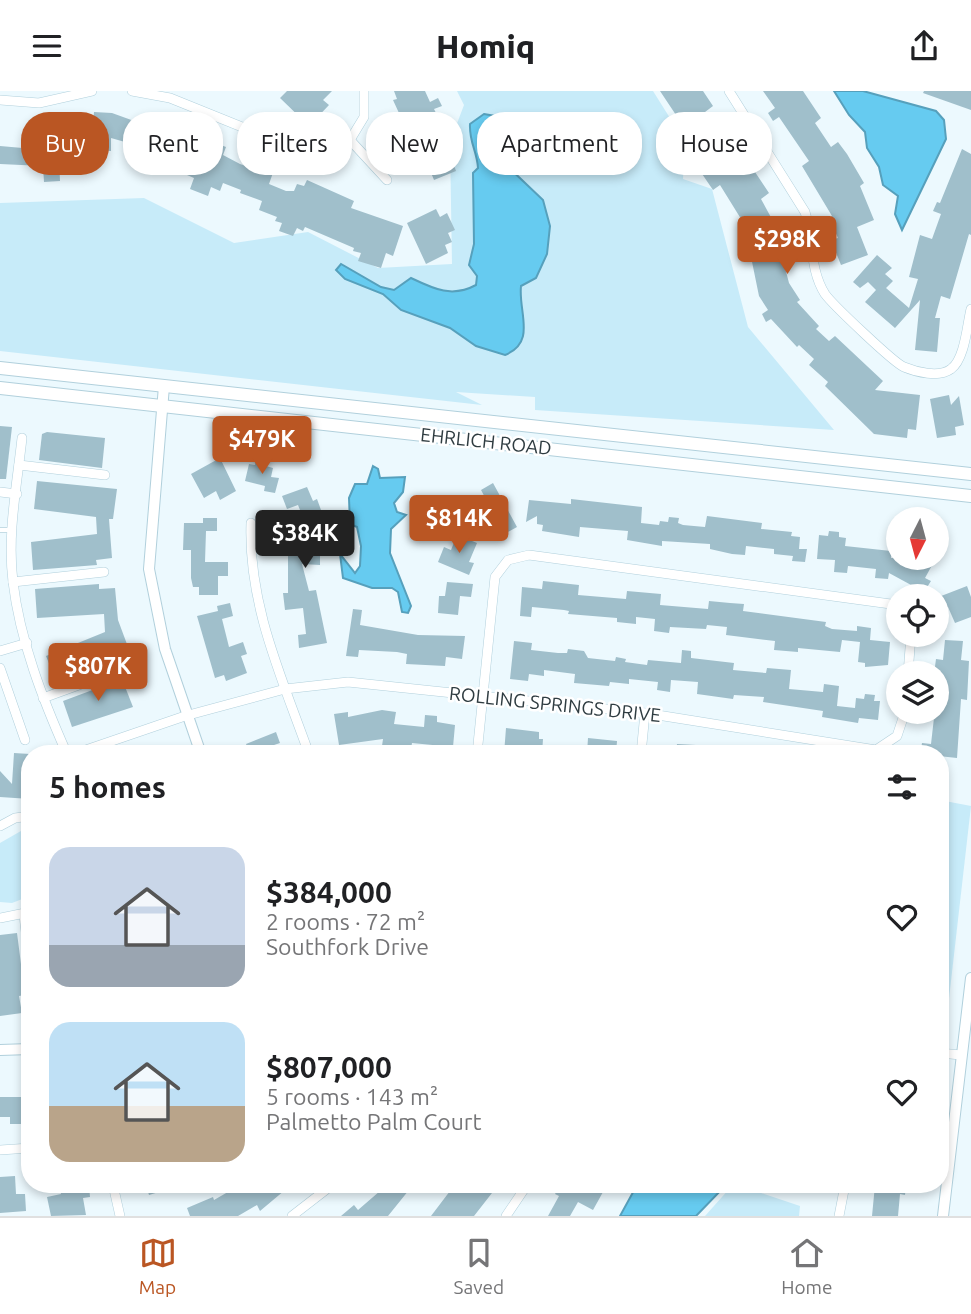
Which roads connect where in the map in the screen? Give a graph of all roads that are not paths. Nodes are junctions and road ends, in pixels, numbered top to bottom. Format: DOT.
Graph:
graph roads {
  1 [pos="92,91"];
  2 [pos="131,91"];
  3 [pos="365,91"];
  4 [pos="729,91"];
  5 [pos="0,100"];
  6 [pos="237,125"];
  7 [pos="352,137"];
  8 [pos="352,142"];
  9 [pos="387,180"];
  10 [pos="971,309"];
  11 [pos="0,368"];
  12 [pos="164,386"];
  13 [pos="0,388"];
  14 [pos="162,405"];
  15 [pos="22,438"];
  16 [pos="19,465"];
  17 [pos="971,474"];
  18 [pos="106,475"];
  19 [pos="0,492"];
  20 [pos="17,494"];
  21 [pos="971,496"];
  22 [pos="251,523"];
  23 [pos="0,530"];
  24 [pos="12,530"];
  25 [pos="104,572"];
  26 [pos="13,582"];
  27 [pos="886,603"];
  28 [pos="27,643"];
  29 [pos="0,651"];
  30 [pos="131,666"];
  31 [pos="0,668"];
  32 [pos="285,688"];
  33 [pos="4,695"];
  34 [pos="483,696"];
  35 [pos="43,698"];
  36 [pos="645,713"];
  37 [pos="185,716"];
  38 [pos="901,724"];
  39 [pos="25,740"];
  40 [pos="63,745"];
  41 [pos="100,745"];
  42 [pos="197,745"];
  43 [pos="306,745"];
  44 [pos="478,745"];
  45 [pos="642,745"];
  46 [pos="846,745"];
  47 [pos="884,745"];
  48 [pos="21,817"];
  49 [pos="0,826"];
  50 [pos="21,915"];
  51 [pos="0,918"];
  52 [pos="971,978"];
  53 [pos="21,1049"];
  54 [pos="0,1050"];
  55 [pos="966,1056"];
  56 [pos="21,1149"];
  57 [pos="0,1150"];
  58 [pos="949,1174"];
  59 [pos="115,1193"];
  60 [pos="321,1193"];
  61 [pos="522,1193"];
  62 [pos="843,1193"];
  63 [pos="946,1193"];
  64 [pos="120,1216"];
  65 [pos="292,1216"];
  66 [pos="506,1216"];
  67 [pos="839,1216"];
  68 [pos="943,1216"];
  1 -- 5 [label="street"];
  2 -- 6 [label="street"];
  3 -- 7 [label="street"];
  4 -- 10 [label="street"];
  8 -- 9 [label="street"];
  11 -- 12 [label="main road, EHRLICH ROAD"];
  12 -- 14 [label="street"];
  12 -- 17 [label="main road, EHRLICH ROAD"];
  13 -- 14 [label="main road, EHRLICH ROAD"];
  14 -- 21 [label="main road, EHRLICH ROAD"];
  14 -- 37 [label="street"];
  15 -- 16 [label="street"];
  16 -- 18 [label="street"];
  16 -- 20 [label="street"];
  19 -- 20 [label="street"];
  20 -- 24 [label="street"];
  22 -- 32 [label="street"];
  23 -- 24 [label="lane"];
  24 -- 26 [label="street"];
  25 -- 26 [label="street"];
  26 -- 28 [label="street"];
  27 -- 34 [label="street"];
  28 -- 29 [label="street"];
  28 -- 35 [label="street"];
  30 -- 35 [label="street"];
  31 -- 33 [label="street"];
  32 -- 34 [label="street, ROLLING SPRINGS DRIVE"];
  32 -- 37 [label="street, ROLLING SPRINGS DRIVE"];
  32 -- 43 [label="street"];
  33 -- 39 [label="street"];
  34 -- 36 [label="street, ROLLING SPRINGS DRIVE"];
  34 -- 44 [label="street"];
  35 -- 40 [label="street"];
  36 -- 45 [label="street"];
  36 -- 46 [label="street, ROLLING SPRINGS DRIVE"];
  37 -- 41 [label="street, ROLLING SPRINGS DRIVE"];
  37 -- 42 [label="street"];
  38 -- 47 [label="street, ROLLING SPRINGS DRIVE"];
  48 -- 49 [label="street"];
  50 -- 51 [label="street"];
  52 -- 55 [label="street"];
  53 -- 54 [label="street"];
  55 -- 58 [label="street"];
  56 -- 57 [label="street"];
  59 -- 64 [label="street"];
  60 -- 65 [label="street"];
  61 -- 66 [label="street"];
  62 -- 67 [label="street"];
  63 -- 68 [label="street"];
}
